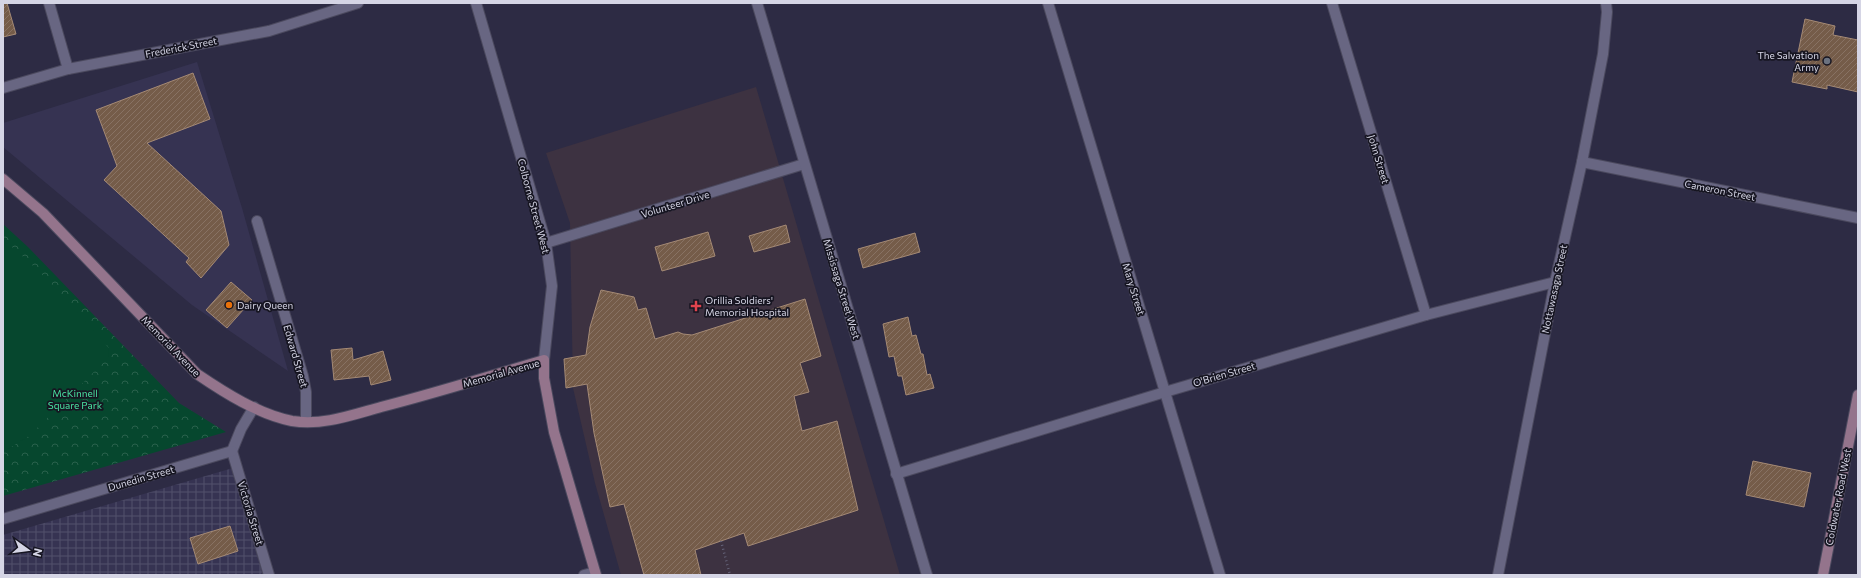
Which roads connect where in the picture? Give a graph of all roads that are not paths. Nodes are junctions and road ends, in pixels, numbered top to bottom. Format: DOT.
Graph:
graph roads {
  1 [pos="49,3"];
  2 [pos="358,3"];
  3 [pos="476,3"];
  4 [pos="757,3"];
  5 [pos="1048,3"];
  6 [pos="1332,3"];
  7 [pos="1606,3"];
  8 [pos="68,68"];
  9 [pos="3,88"];
  10 [pos="1582,162"];
  11 [pos="804,164"];
  12 [pos="3,179"];
  13 [pos="1858,218"];
  14 [pos="257,221"];
  15 [pos="546,243"];
  16 [pos="1555,282"];
  17 [pos="1426,315"];
  18 [pos="544,360"];
  19 [pos="1165,392"];
  20 [pos="1858,395"];
  21 [pos="254,407"];
  22 [pos="306,422"];
  23 [pos="232,451"];
  24 [pos="896,474"];
  25 [pos="3,519"];
  26 [pos="595,573"];
  27 [pos="269,575"];
  28 [pos="584,575"];
  29 [pos="927,575"];
  30 [pos="1220,575"];
  31 [pos="1498,575"];
  32 [pos="1823,575"];
  1 -- 8 [label="street"];
  2 -- 8 [label="street, Frederick Street"];
  3 -- 15 [label="street, Colborne Street West"];
  4 -- 11 [label="street, Mississaga Street West"];
  5 -- 19 [label="street, Mary Street"];
  6 -- 17 [label="street, John Street"];
  7 -- 10 [label="street, Nottawasaga Street"];
  8 -- 9 [label="street, Frederick Street"];
  10 -- 13 [label="street, Cameron Street"];
  10 -- 16 [label="street, Nottawasaga Street"];
  11 -- 15 [label="street, Volunteer Drive"];
  11 -- 24 [label="street, Mississaga Street West"];
  12 -- 21 [label="main road, Memorial Avenue"];
  14 -- 22 [label="street, Edward Street"];
  15 -- 18 [label="street, Colborne Street West"];
  16 -- 17 [label="street, O'Brien Street"];
  16 -- 31 [label="street, Nottawasaga Street"];
  17 -- 19 [label="street, O'Brien Street"];
  18 -- 22 [label="main road, Memorial Avenue"];
  18 -- 26 [label="main road, Colborne Street West"];
  19 -- 24 [label="street, O'Brien Street"];
  19 -- 30 [label="street, Mary Street"];
  20 -- 32 [label="main road, Coldwater Road West"];
  21 -- 22 [label="main road, Memorial Avenue"];
  21 -- 23 [label="street"];
  23 -- 25 [label="street, Dunedin Street"];
  23 -- 27 [label="street, Victoria Street"];
  24 -- 29 [label="street, Mississaga Street West"];
  26 -- 28 [label="street"];
}
